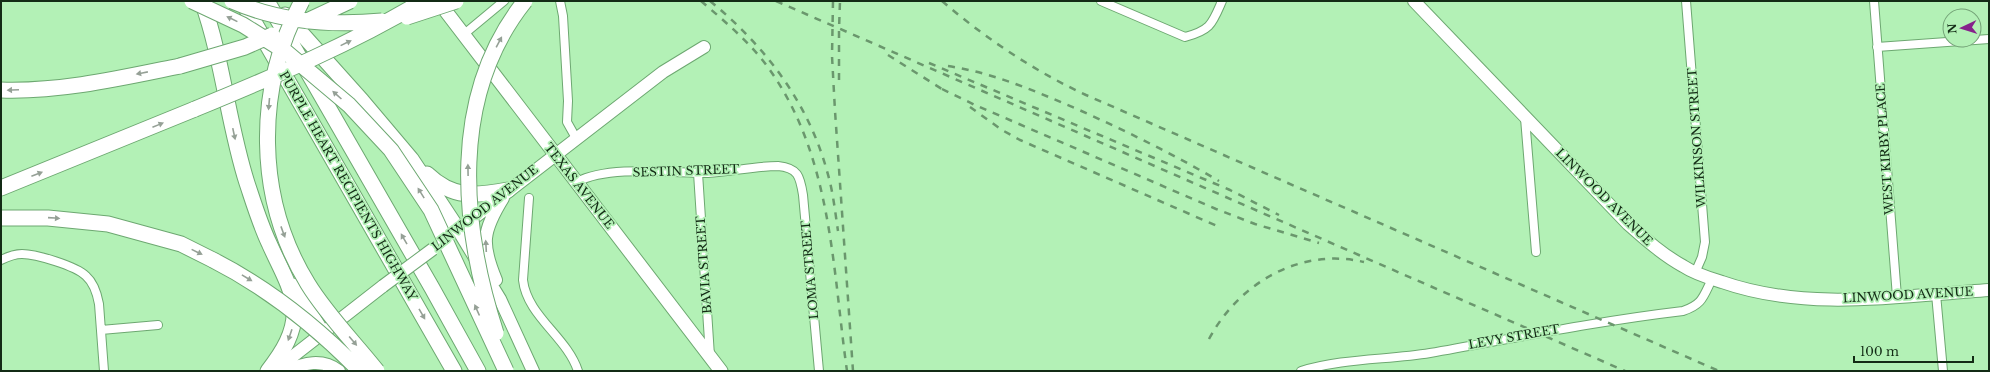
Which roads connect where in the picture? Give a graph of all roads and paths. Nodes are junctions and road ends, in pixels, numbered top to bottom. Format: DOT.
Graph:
graph roads {
  1 [pos="192,1"];
  2 [pos="202,1"];
  3 [pos="232,1"];
  4 [pos="242,1"];
  5 [pos="267,1"];
  6 [pos="272,1"];
  7 [pos="302,1"];
  8 [pos="350,1"];
  9 [pos="423,1"];
  10 [pos="438,1"];
  11 [pos="456,1"];
  12 [pos="504,1"];
  13 [pos="525,1"];
  14 [pos="560,1"];
  15 [pos="1102,1"];
  16 [pos="1222,1"];
  17 [pos="1414,1"];
  18 [pos="1686,1"];
  19 [pos="1874,1"];
  20 [pos="463,35"];
  21 [pos="1989,39"];
  22 [pos="704,47"];
  23 [pos="1877,47"];
  24 [pos="1,90"];
  25 [pos="1526,118"];
  26 [pos="576,138"];
  27 [pos="555,154"];
  28 [pos="411,159"];
  29 [pos="795,171"];
  30 [pos="698,173"];
  31 [pos="577,182"];
  32 [pos="1,188"];
  33 [pos="508,190"];
  34 [pos="529,198"];
  35 [pos="1,218"];
  36 [pos="458,230"];
  37 [pos="1536,252"];
  38 [pos="276,258"];
  39 [pos="1,260"];
  40 [pos="1695,273"];
  41 [pos="1712,279"];
  42 [pos="1989,290"];
  43 [pos="1936,294"];
  44 [pos="1897,297"];
  45 [pos="158,325"];
  46 [pos="101,330"];
  47 [pos="322,332"];
  48 [pos="518,335"];
  49 [pos="710,356"];
  50 [pos="104,371"];
  51 [pos="268,371"];
  52 [pos="274,371"];
  53 [pos="286,371"];
  54 [pos="339,371"];
  55 [pos="346,371"];
  56 [pos="360,371"];
  57 [pos="377,371"];
  58 [pos="454,371"];
  59 [pos="478,371"];
  60 [pos="506,371"];
  61 [pos="511,371"];
  62 [pos="533,371"];
  63 [pos="578,371"];
  64 [pos="721,371"];
  65 [pos="819,371"];
  66 [pos="1301,371"];
  67 [pos="1943,371"];
  60 -- 1 [label="highway, one-way, bridge"];
  2 -- 38 [label="highway, one-way"];
  3 -- 11 [label="highway, bridge"];
  4 -- 58 [label="highway, PURPLE HEART RECIPIENTS HIGHWAY, one-way"];
  59 -- 5 [label="highway, PURPLE HEART RECIPIENTS HIGHWAY, one-way"];
  6 -- 28 [label="highway"];
  7 -- 57 [label="highway, one-way, bridge"];
  8 -- 24 [label="highway, one-way, bridge"];
  32 -- 9 [label="highway, one-way, bridge"];
  10 -- 20 [label="main road, TEXAS AVENUE"];
  12 -- 20 [label="street"];
  61 -- 13 [label="highway, one-way, bridge"];
  14 -- 26 [label="street"];
  15 -- 16 [label="street"];
  17 -- 25 [label="main road, LINWOOD AVENUE"];
  18 -- 40 [label="street, WILKINSON STREET"];
  19 -- 23 [label="street, WEST KIRBY PLACE"];
  20 -- 27 [label="main road, TEXAS AVENUE"];
  21 -- 23 [label="street"];
  22 -- 26 [label="main road, LINWOOD AVENUE"];
  23 -- 44 [label="street, WEST KIRBY PLACE"];
  25 -- 37 [label="street"];
  25 -- 40 [label="main road, LINWOOD AVENUE"];
  26 -- 27 [label="main road, LINWOOD AVENUE"];
  27 -- 31 [label="main road, TEXAS AVENUE"];
  27 -- 33 [label="main road, LINWOOD AVENUE"];
  28 -- 33 [label="highway"];
  28 -- 36 [label="highway"];
  29 -- 30 [label="street, SESTIN STREET"];
  29 -- 65 [label="street, LOMA STREET"];
  30 -- 31 [label="street, SESTIN STREET"];
  30 -- 49 [label="street, BAVIA STREET"];
  31 -- 49 [label="main road, TEXAS AVENUE"];
  33 -- 36 [label="main road, LINWOOD AVENUE"];
  48 -- 33 [label="main road, one-way"];
  34 -- 63 [label="street"];
  35 -- 56 [label="highway, one-way, bridge"];
  36 -- 47 [label="main road, LINWOOD AVENUE, bridge"];
  36 -- 48 [label="main road"];
  38 -- 47 [label="highway"];
  38 -- 51 [label="highway, one-way"];
  39 -- 46 [label="street"];
  40 -- 41 [label="main road, LINWOOD AVENUE"];
  41 -- 44 [label="main road, LINWOOD AVENUE"];
  41 -- 66 [label="street, LEVY STREET"];
  42 -- 43 [label="main road, LINWOOD AVENUE"];
  43 -- 44 [label="main road, LINWOOD AVENUE"];
  43 -- 67 [label="street"];
  45 -- 46 [label="street"];
  46 -- 50 [label="street"];
  47 -- 52 [label="main road, LINWOOD AVENUE"];
  47 -- 55 [label="main road"];
  48 -- 62 [label="main road"];
  49 -- 64 [label="main road, TEXAS AVENUE"];
  53 -- 54 [label="main road"];
}
